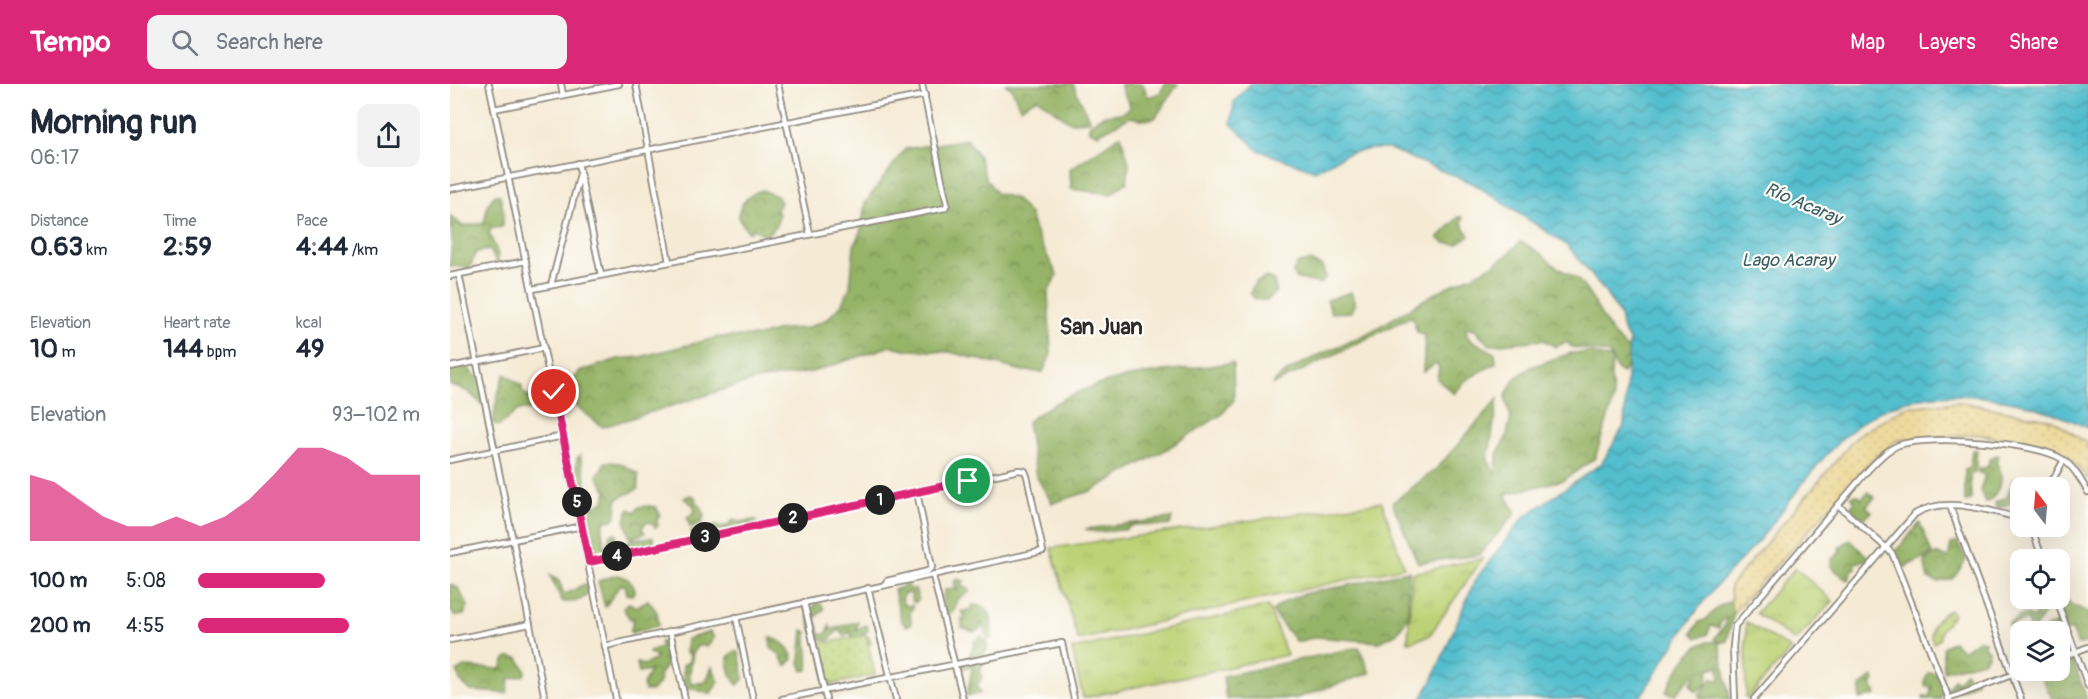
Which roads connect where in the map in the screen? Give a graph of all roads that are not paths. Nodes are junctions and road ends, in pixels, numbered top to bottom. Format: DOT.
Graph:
graph roads {
  1 [pos="489,84"];
  2 [pos="561,84"];
  3 [pos="619,84"];
  4 [pos="636,84"];
  5 [pos="778,84"];
  6 [pos="922,84"];
  7 [pos="563,95"];
  8 [pos="925,95"];
  9 [pos="494,109"];
  10 [pos="786,122"];
  11 [pos="648,149"];
  12 [pos="578,163"];
  13 [pos="580,174"];
  14 [pos="509,177"];
  15 [pos="450,189"];
  16 [pos="810,234"];
  17 [pos="526,261"];
  18 [pos="669,262"];
  19 [pos="459,274"];
  20 [pos="601,275"];
  21 [pos="450,276"];
  22 [pos="551,285"];
  23 [pos="533,289"];
  24 [pos="544,348"];
  25 [pos="476,362"];
  26 [pos="450,367"];
  27 [pos="563,436"];
  28 [pos="496,450"];
  29 [pos="450,460"];
  30 [pos="2064,460"];
  31 [pos="2054,477"];
  32 [pos="916,492"];
  33 [pos="2088,492"];
  34 [pos="1838,506"];
  35 [pos="1950,506"];
  36 [pos="2010,516"];
  37 [pos="582,526"];
  38 [pos="515,540"];
  39 [pos="1887,549"];
  40 [pos="450,553"];
  41 [pos="589,562"];
  42 [pos="933,576"];
  43 [pos="884,585"];
  44 [pos="868,588"];
  45 [pos="804,602"];
  46 [pos="2060,609"];
  47 [pos="736,617"];
  48 [pos="530,624"];
  49 [pos="670,632"];
  50 [pos="450,640"];
  51 [pos="605,646"];
  52 [pos="2088,647"];
  53 [pos="2075,652"];
  54 [pos="2070,654"];
  55 [pos="955,664"];
  56 [pos="2010,670"];
  57 [pos="2010,676"];
  58 [pos="892,677"];
  59 [pos="2014,681"];
  60 [pos="2088,686"];
  61 [pos="824,691"];
  62 [pos="545,699"];
  63 [pos="615,699"];
  64 [pos="685,699"];
  65 [pos="753,699"];
  66 [pos="782,699"];
  67 [pos="826,699"];
  68 [pos="896,699"];
  69 [pos="963,699"];
  70 [pos="1074,699"];
  71 [pos="1735,699"];
  72 [pos="1754,699"];
  73 [pos="1949,699"];
  74 [pos="2020,699"];
  1 -- 9 [label="street"];
  2 -- 7 [label="street"];
  3 -- 7 [label="street"];
  4 -- 11 [label="street"];
  5 -- 10 [label="street"];
  6 -- 8 [label="street"];
  7 -- 9 [label="street"];
  8 -- 10 [label="street"];
  8 -- 16 [label="street"];
  9 -- 14 [label="street"];
  10 -- 11 [label="street"];
  10 -- 16 [label="street"];
  11 -- 12 [label="street"];
  11 -- 18 [label="street"];
  12 -- 13 [label="street"];
  12 -- 14 [label="street"];
  13 -- 20 [label="street"];
  13 -- 22 [label="street"];
  14 -- 15 [label="street"];
  14 -- 17 [label="street"];
  16 -- 18 [label="street"];
  17 -- 19 [label="street"];
  17 -- 23 [label="street"];
  18 -- 20 [label="street"];
  19 -- 21 [label="street"];
  19 -- 25 [label="street"];
  20 -- 22 [label="street"];
  22 -- 23 [label="street"];
  23 -- 24 [label="street"];
  24 -- 25 [label="street"];
  24 -- 27 [label="street"];
  25 -- 26 [label="street"];
  25 -- 28 [label="street"];
  27 -- 28 [label="street"];
  27 -- 37 [label="street"];
  28 -- 29 [label="street"];
  28 -- 38 [label="street"];
  30 -- 31 [label="street"];
  30 -- 33 [label="street"];
  30 -- 34 [label="street"];
  32 -- 41 [label="street"];
  32 -- 42 [label="street"];
  32 -- 43 [label="street"];
  34 -- 39 [label="street"];
  34 -- 71 [label="street"];
  35 -- 36 [label="street"];
  35 -- 39 [label="street"];
  35 -- 56 [label="street"];
  37 -- 38 [label="street"];
  37 -- 41 [label="street"];
  38 -- 40 [label="street"];
  38 -- 48 [label="street"];
  39 -- 72 [label="street"];
  39 -- 73 [label="street"];
  41 -- 51 [label="street"];
  42 -- 43 [label="street"];
  42 -- 55 [label="street"];
  43 -- 44 [label="street"];
  44 -- 45 [label="street"];
  44 -- 58 [label="street"];
  45 -- 47 [label="street"];
  45 -- 61 [label="street"];
  46 -- 53 [label="street"];
  47 -- 49 [label="street"];
  47 -- 65 [label="street"];
  48 -- 50 [label="street"];
  48 -- 62 [label="street"];
  49 -- 51 [label="street"];
  49 -- 64 [label="street"];
  51 -- 63 [label="street"];
  52 -- 53 [label="street"];
  53 -- 54 [label="street"];
  53 -- 60 [label="street"];
  55 -- 58 [label="street"];
  55 -- 69 [label="street"];
  55 -- 70 [label="street"];
  57 -- 73 [label="street"];
  58 -- 61 [label="street"];
  58 -- 68 [label="street"];
  59 -- 74 [label="street"];
  61 -- 66 [label="street"];
  61 -- 67 [label="street"];
}
